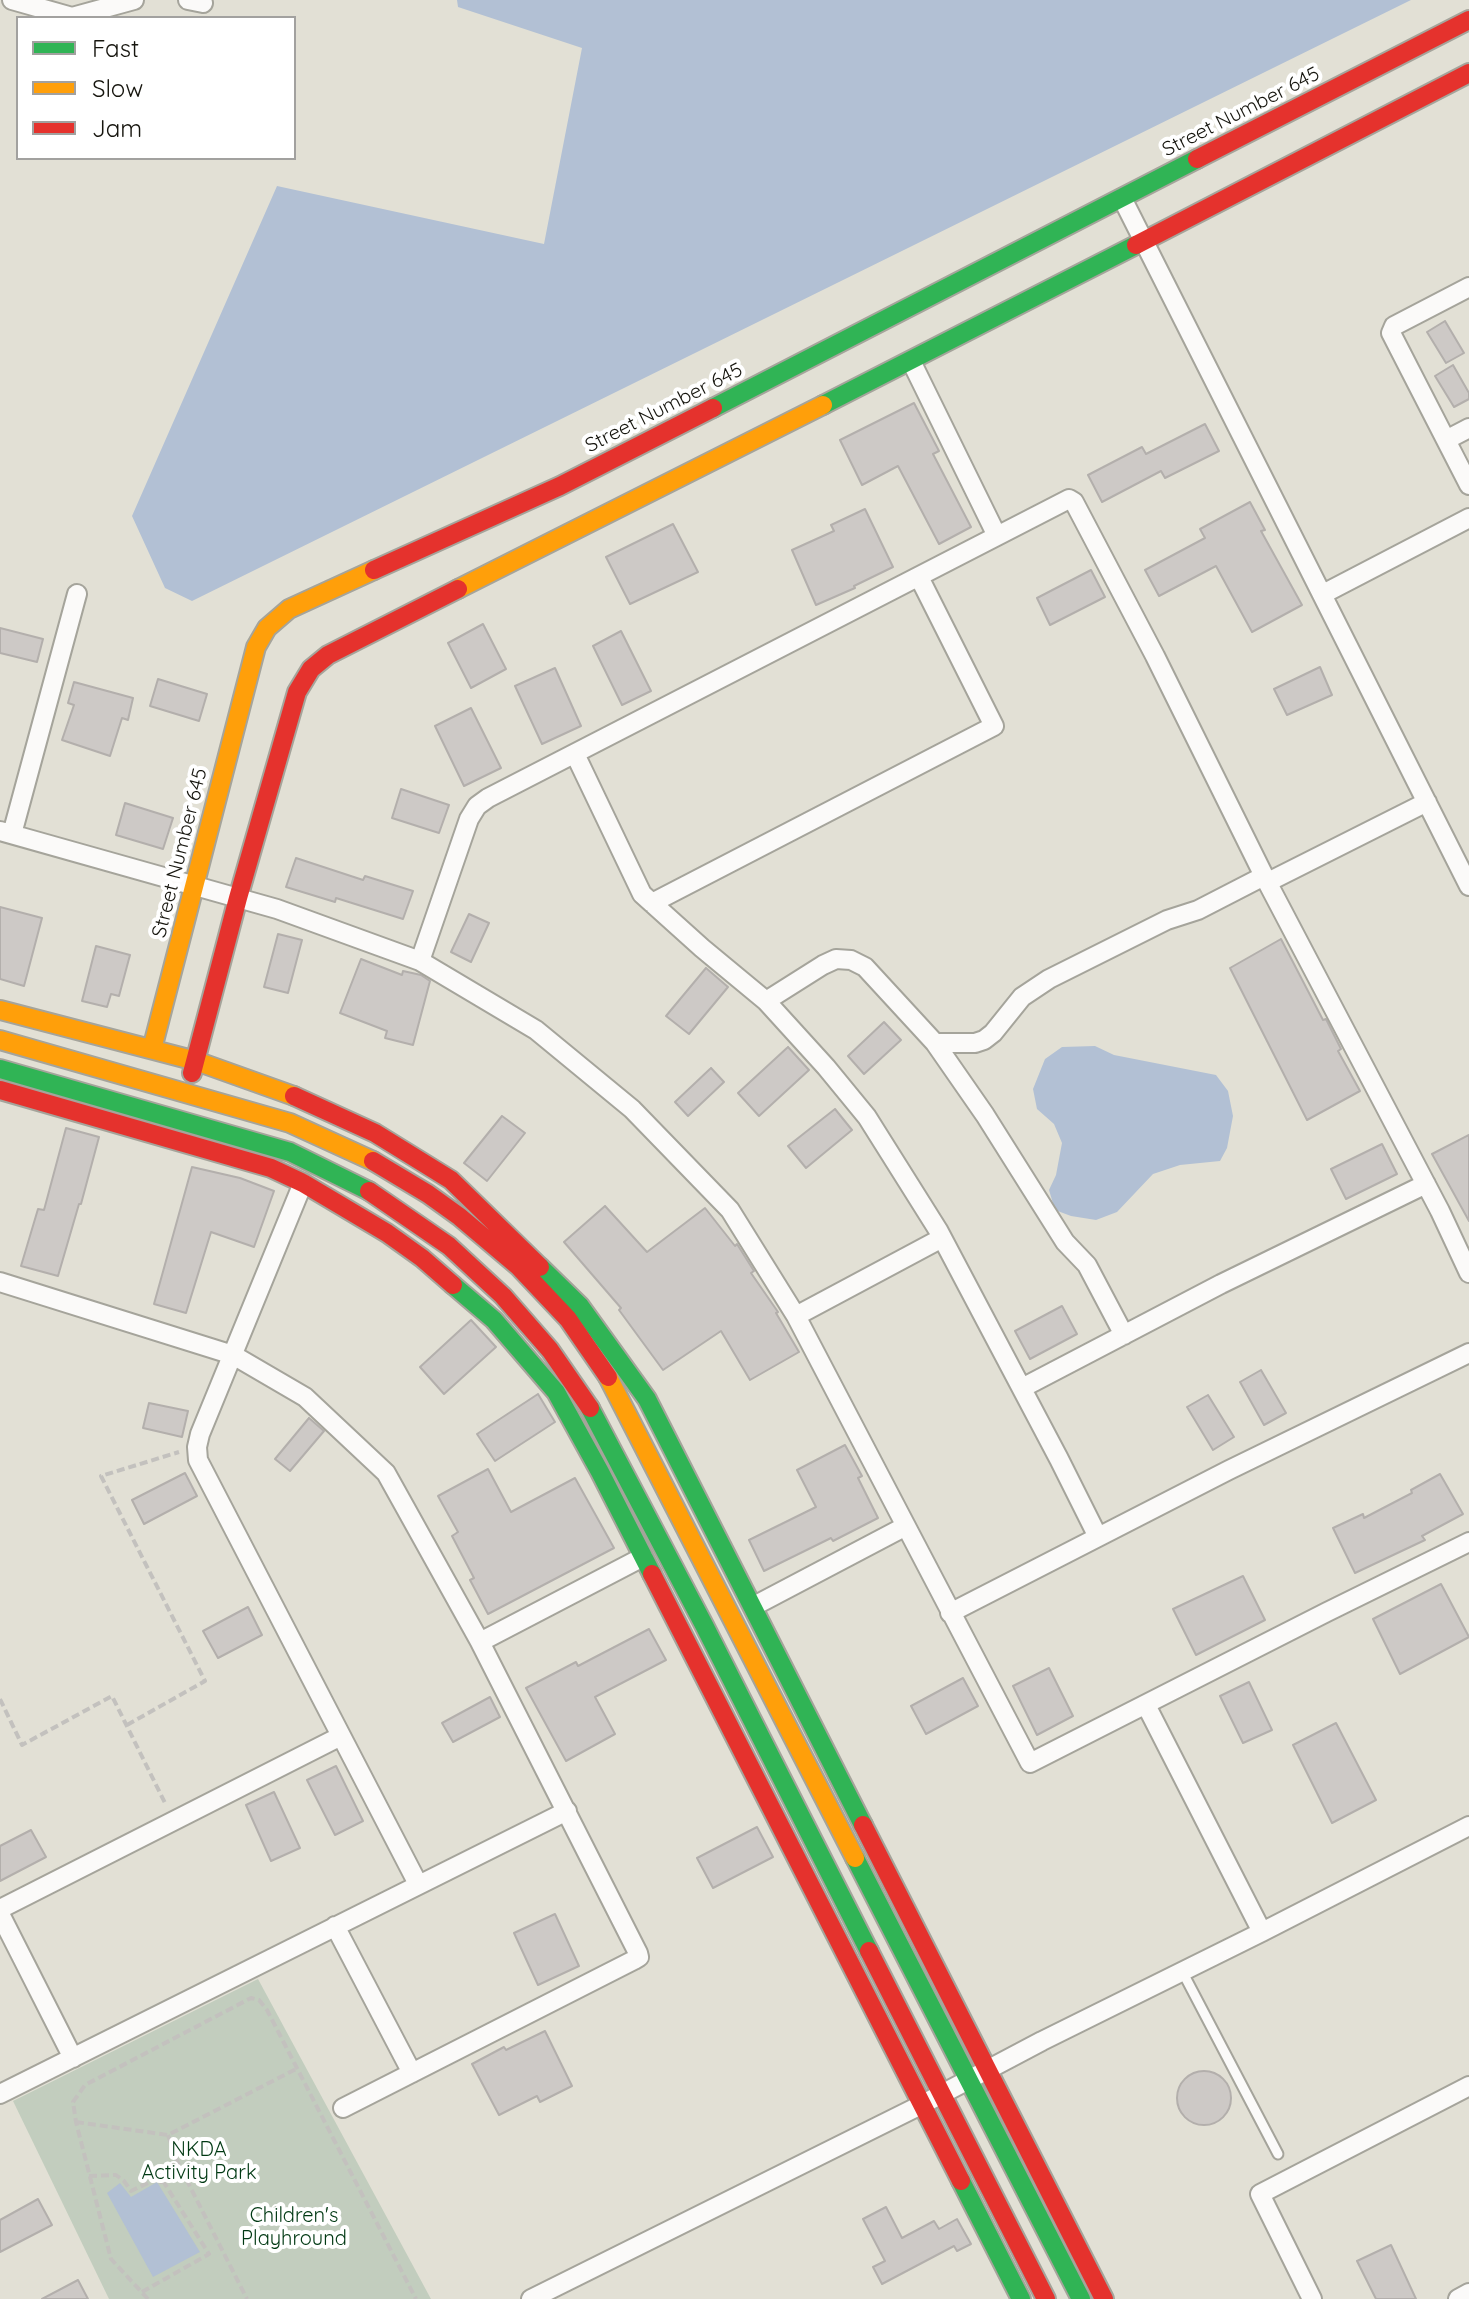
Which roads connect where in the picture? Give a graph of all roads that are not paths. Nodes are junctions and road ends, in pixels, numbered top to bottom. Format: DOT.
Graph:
graph roads {
  1 [pos="12,0"];
  2 [pos="134,0"];
  3 [pos="68,16"];
  4 [pos="76,16"];
  5 [pos="1469,20"];
  6 [pos="1469,73"];
  7 [pos="1122,198"];
  8 [pos="1143,242"];
  9 [pos="1469,287"];
  10 [pos="911,361"];
  11 [pos="1469,428"];
  12 [pos="1446,440"];
  13 [pos="1469,485"];
  14 [pos="1469,518"];
  15 [pos="997,536"];
  16 [pos="919,577"];
  17 [pos="77,594"];
  18 [pos="1323,594"];
  19 [pos="575,754"];
  20 [pos="1427,802"];
  21 [pos="6,832"];
  22 [pos="1266,879"];
  23 [pos="1469,886"];
  24 [pos="214,892"];
  25 [pos="652,903"];
  26 [pos="420,961"];
  27 [pos="766,1001"];
  28 [pos="0,1010"];
  29 [pos="0,1040"];
  30 [pos="935,1043"];
  31 [pos="152,1049"];
  32 [pos="196,1061"];
  33 [pos="0,1069"];
  34 [pos="0,1090"];
  35 [pos="187,1092"];
  36 [pos="303,1183"];
  37 [pos="1426,1184"];
  38 [pos="942,1238"];
  39 [pos="1469,1273"];
  40 [pos="0,1282"];
  41 [pos="796,1316"];
  42 [pos="1124,1335"];
  43 [pos="1469,1353"];
  44 [pos="233,1355"];
  45 [pos="1022,1388"];
  46 [pos="906,1526"];
  47 [pos="1098,1537"];
  48 [pos="1469,1542"];
  49 [pos="643,1557"];
  50 [pos="754,1606"];
  51 [pos="950,1613"];
  52 [pos="480,1642"];
  53 [pos="1146,1705"];
  54 [pos="341,1736"];
  55 [pos="567,1811"];
  56 [pos="1469,1826"];
  57 [pos="418,1884"];
  58 [pos="0,1912"];
  59 [pos="335,1926"];
  60 [pos="1262,1932"];
  61 [pos="1182,1971"];
  62 [pos="73,2058"];
  63 [pos="989,2069"];
  64 [pos="412,2073"];
  65 [pos="968,2079"];
  66 [pos="1469,2086"];
  67 [pos="942,2093"];
  68 [pos="0,2094"];
  69 [pos="921,2105"];
  70 [pos="343,2108"];
  71 [pos="1278,2154"];
  72 [pos="1469,2293"];
  73 [pos="531,2299"];
  74 [pos="1021,2299"];
  75 [pos="1046,2299"];
  76 [pos="1081,2299"];
  77 [pos="1104,2299"];
  78 [pos="1312,2299"];
  79 [pos="1458,2299"];
  1 -- 3 [label="street"];
  2 -- 4 [label="street"];
  5 -- 7 [label="street, Street Number 645"];
  6 -- 8 [label="street, Street Number 645"];
  7 -- 8 [label="street"];
  7 -- 24 [label="street, Street Number 645"];
  8 -- 10 [label="street, Street Number 645"];
  8 -- 18 [label="street"];
  9 -- 12 [label="street"];
  10 -- 15 [label="street"];
  10 -- 24 [label="street, Street Number 645"];
  11 -- 12 [label="street"];
  12 -- 13 [label="street"];
  14 -- 18 [label="street"];
  15 -- 16 [label="street"];
  15 -- 22 [label="street"];
  16 -- 19 [label="street"];
  16 -- 25 [label="street"];
  17 -- 21 [label="street"];
  18 -- 20 [label="street"];
  19 -- 25 [label="street"];
  19 -- 26 [label="street"];
  20 -- 22 [label="street"];
  20 -- 23 [label="street"];
  21 -- 24 [label="street"];
  22 -- 30 [label="street"];
  22 -- 37 [label="street"];
  24 -- 26 [label="street"];
  24 -- 31 [label="street, Street Number 645"];
  24 -- 32 [label="street, Street Number 645"];
  25 -- 27 [label="street"];
  26 -- 41 [label="street"];
  27 -- 30 [label="street"];
  27 -- 38 [label="street"];
  28 -- 31 [label="street"];
  29 -- 35 [label="street"];
  30 -- 42 [label="street"];
  31 -- 32 [label="street"];
  32 -- 35 [label="street, Street Number 645"];
  32 -- 50 [label="street"];
  33 -- 67 [label="street"];
  34 -- 36 [label="street"];
  35 -- 65 [label="street"];
  36 -- 44 [label="street"];
  36 -- 49 [label="street"];
  37 -- 39 [label="street"];
  37 -- 42 [label="street"];
  38 -- 41 [label="street"];
  38 -- 45 [label="street"];
  40 -- 44 [label="street"];
  41 -- 46 [label="street"];
  42 -- 45 [label="street"];
  43 -- 47 [label="street"];
  44 -- 52 [label="street"];
  44 -- 54 [label="street"];
  45 -- 47 [label="street"];
  46 -- 50 [label="street"];
  46 -- 51 [label="street"];
  47 -- 51 [label="street"];
  48 -- 53 [label="street"];
  49 -- 52 [label="street"];
  49 -- 69 [label="street"];
  50 -- 63 [label="street"];
  51 -- 53 [label="street"];
  52 -- 55 [label="street"];
  53 -- 60 [label="street"];
  54 -- 57 [label="street"];
  54 -- 58 [label="street"];
  55 -- 57 [label="street"];
  55 -- 64 [label="street"];
  56 -- 60 [label="street"];
  57 -- 59 [label="street"];
  58 -- 62 [label="street"];
  59 -- 62 [label="street"];
  59 -- 64 [label="street"];
  60 -- 61 [label="street"];
  61 -- 63 [label="street"];
  61 -- 71 [label="lane"];
  62 -- 68 [label="street"];
  63 -- 65 [label="street"];
  63 -- 77 [label="street"];
  64 -- 70 [label="street"];
  65 -- 67 [label="street"];
  65 -- 76 [label="street"];
  66 -- 78 [label="street"];
  67 -- 69 [label="street"];
  67 -- 75 [label="street"];
  69 -- 73 [label="street"];
  69 -- 74 [label="street"];
  72 -- 79 [label="street"];
}
